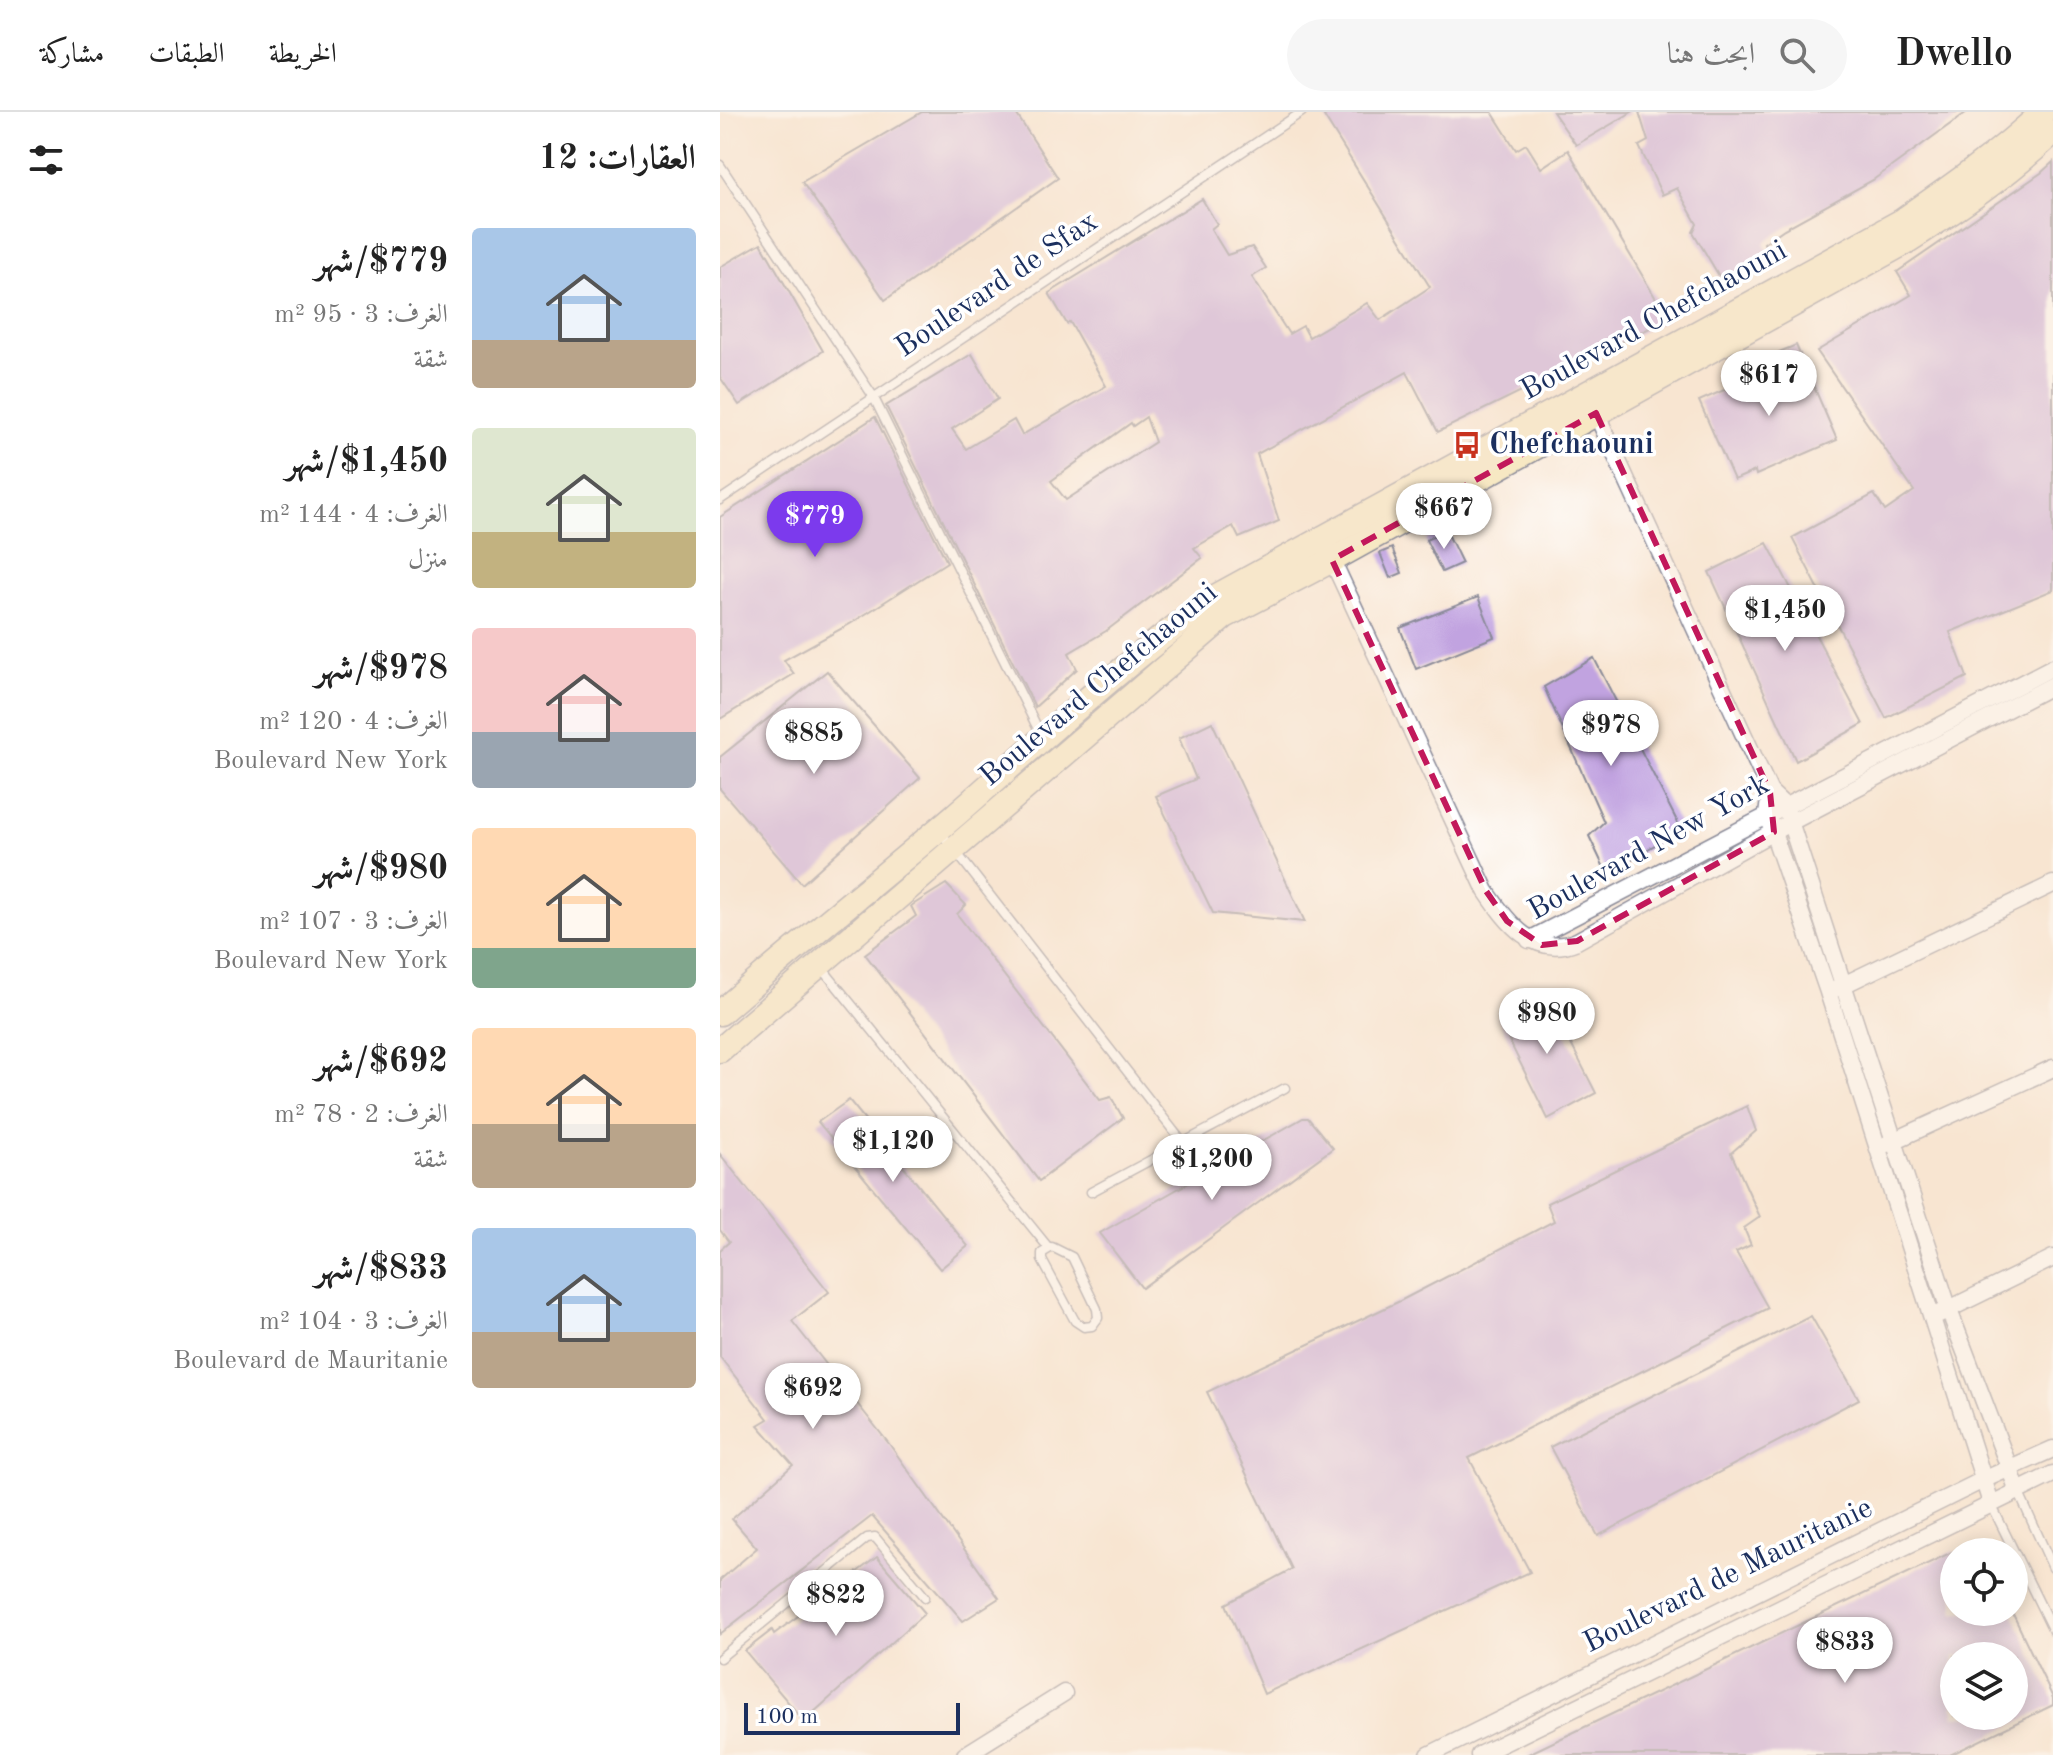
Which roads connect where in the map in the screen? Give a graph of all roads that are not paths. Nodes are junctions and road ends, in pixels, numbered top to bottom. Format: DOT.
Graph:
graph roads {
  1 [pos="1302,112"];
  2 [pos="2043,112"];
  3 [pos="2053,132"];
  4 [pos="720,165"];
  5 [pos="873,396"];
  6 [pos="1596,413"];
  7 [pos="720,500"];
  8 [pos="1327,549"];
  9 [pos="2053,667"];
  10 [pos="2053,685"];
  11 [pos="1043,739"];
  12 [pos="1770,792"];
  13 [pos="1788,814"];
  14 [pos="1767,815"];
  15 [pos="938,830"];
  16 [pos="1774,832"];
  17 [pos="955,849"];
  18 [pos="2053,884"];
  19 [pos="1529,940"];
  20 [pos="819,964"];
  21 [pos="1845,984"];
  22 [pos="1828,992"];
  23 [pos="720,1013"];
  24 [pos="720,1050"];
  25 [pos="2053,1068"];
  26 [pos="1285,1088"];
  27 [pos="1896,1140"];
  28 [pos="1183,1143"];
  29 [pos="1879,1148"];
  30 [pos="1091,1192"];
  31 [pos="1048,1247"];
  32 [pos="2053,1258"];
  33 [pos="1949,1310"];
  34 [pos="1930,1317"];
  35 [pos="2053,1449"];
  36 [pos="2008,1470"];
  37 [pos="2053,1474"];
  38 [pos="1983,1480"];
  39 [pos="2018,1491"];
  40 [pos="1991,1503"];
  41 [pos="2053,1568"];
  42 [pos="925,1597"];
  43 [pos="2053,1631"];
  44 [pos="720,1658"];
  45 [pos="1064,1693"];
  46 [pos="965,1755"];
  47 [pos="1429,1755"];
  48 [pos="1479,1755"];
  1 -- 5 [label="lane, Boulevard de Sfax"];
  2 -- 8 [label="street, Boulevard Chefchaouni"];
  3 -- 6 [label="street, Boulevard Chefchaouni"];
  4 -- 5 [label="lane"];
  5 -- 7 [label="lane, Boulevard de Sfax"];
  5 -- 11 [label="lane"];
  6 -- 8 [label="street, Boulevard Chefchaouni"];
  6 -- 12 [label="street"];
  8 -- 11 [label="street, Boulevard Chefchaouni"];
  8 -- 17 [label="street, Boulevard Chefchaouni"];
  8 -- 19 [label="street"];
  9 -- 13 [label="street, Boulevard New York"];
  10 -- 13 [label="street, Boulevard New York"];
  11 -- 15 [label="street, Boulevard Chefchaouni"];
  12 -- 13 [label="street"];
  12 -- 14 [label="street"];
  13 -- 14 [label="street, Boulevard New York"];
  13 -- 16 [label="street, Boulevard New York"];
  13 -- 21 [label="street"];
  14 -- 16 [label="street"];
  14 -- 19 [label="street, Boulevard New York"];
  15 -- 17 [label="lane"];
  15 -- 23 [label="street, Boulevard Chefchaouni"];
  16 -- 19 [label="street, Boulevard New York"];
  16 -- 22 [label="street"];
  17 -- 20 [label="street, Boulevard Chefchaouni"];
  17 -- 28 [label="lane"];
  18 -- 21 [label="street"];
  20 -- 24 [label="street, Boulevard Chefchaouni"];
  20 -- 31 [label="lane"];
  21 -- 22 [label="street"];
  21 -- 27 [label="street"];
  22 -- 29 [label="street"];
  25 -- 27 [label="street"];
  26 -- 28 [label="lane"];
  27 -- 29 [label="street"];
  27 -- 33 [label="street"];
  28 -- 30 [label="lane"];
  29 -- 34 [label="street"];
  31 -- 31 [label="lane"];
  32 -- 33 [label="street"];
  33 -- 34 [label="street"];
  33 -- 36 [label="street"];
  34 -- 38 [label="street"];
  35 -- 36 [label="street, Boulevard de Mauritanie"];
  36 -- 38 [label="street, Boulevard de Mauritanie"];
  36 -- 39 [label="street"];
  37 -- 39 [label="street, Boulevard de Mauritanie"];
  38 -- 40 [label="street"];
  38 -- 47 [label="street, Boulevard de Mauritanie"];
  39 -- 40 [label="street, Boulevard de Mauritanie"];
  39 -- 41 [label="lane"];
  40 -- 43 [label="lane"];
  40 -- 48 [label="street, Boulevard de Mauritanie"];
  42 -- 44 [label="lane"];
  45 -- 46 [label="street"];
}
